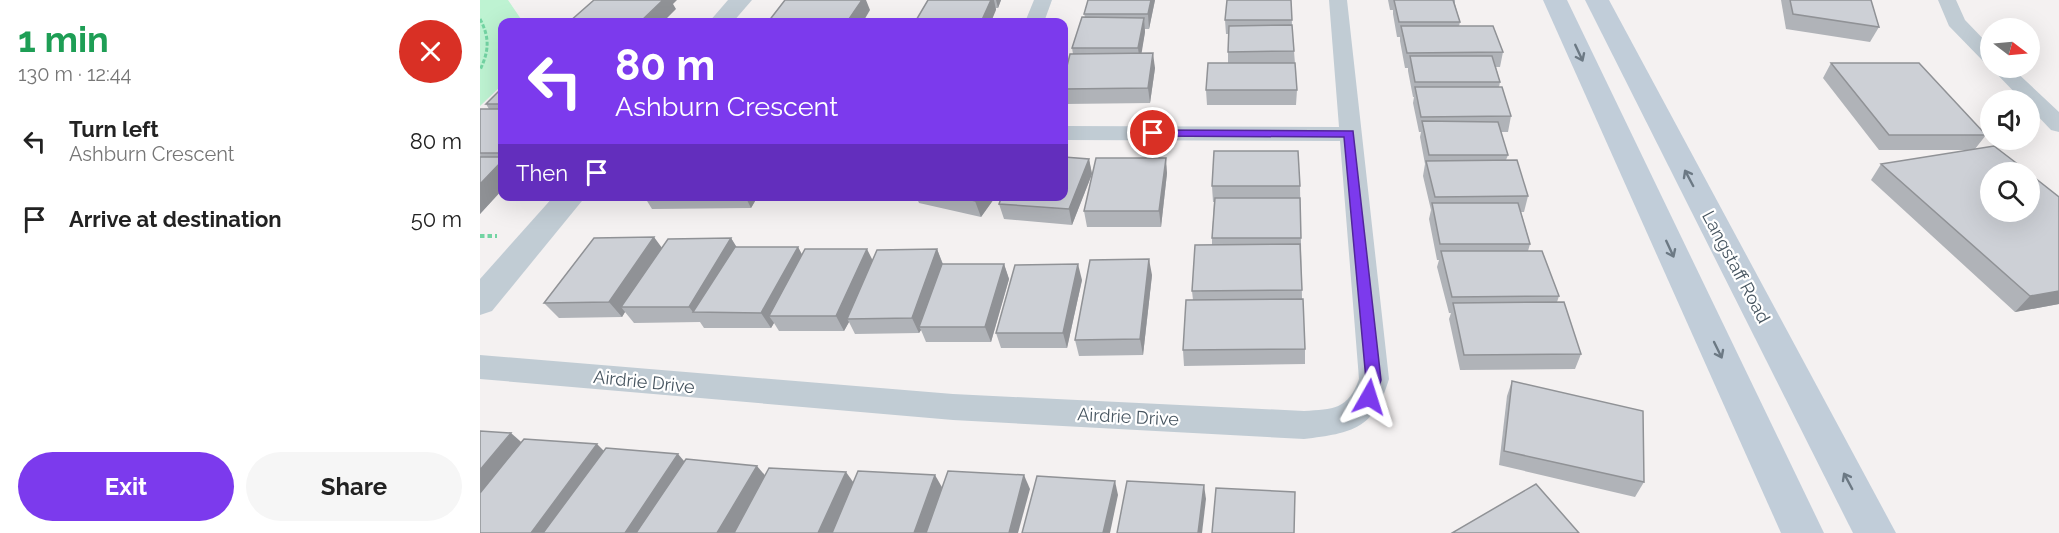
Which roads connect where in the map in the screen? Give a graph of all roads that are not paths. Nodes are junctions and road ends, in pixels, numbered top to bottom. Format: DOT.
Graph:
graph roads {
  1 [pos="740,0"];
  2 [pos="1043,0"];
  3 [pos="1338,0"];
  4 [pos="1555,0"];
  5 [pos="1597,0"];
  6 [pos="1947,0"];
  7 [pos="724,18"];
  8 [pos="1036,18"];
  9 [pos="1980,47"];
  10 [pos="2011,78"];
  11 [pos="2059,125"];
  12 [pos="1068,133"];
  13 [pos="1349,134"];
  14 [pos="567,201"];
  15 [pos="480,302"];
  16 [pos="480,367"];
  17 [pos="1803,533"];
  18 [pos="1875,533"];
  1 -- 7 [label="street"];
  2 -- 8 [label="street"];
  3 -- 13 [label="street, Airdrie Drive"];
  4 -- 17 [label="main road, one-way"];
  18 -- 5 [label="main road, Langstaff Road, one-way"];
  6 -- 9 [label="street"];
  10 -- 11 [label="street"];
  12 -- 13 [label="street"];
  13 -- 16 [label="street, Airdrie Drive"];
  14 -- 15 [label="street"];
}
